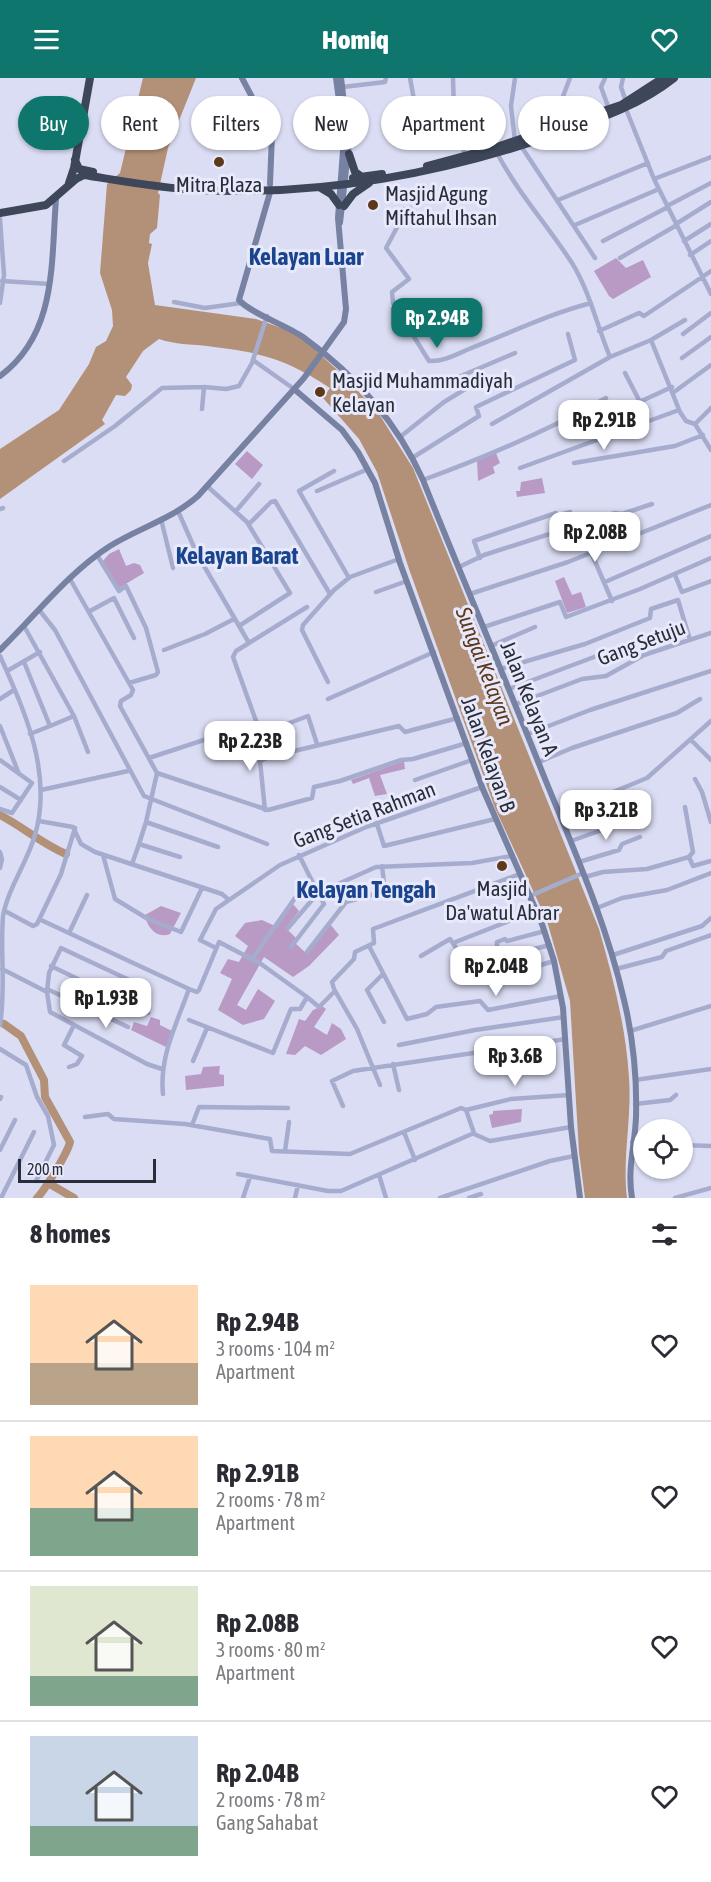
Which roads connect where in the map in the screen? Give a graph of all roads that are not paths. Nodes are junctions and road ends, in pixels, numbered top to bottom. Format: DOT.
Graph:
graph roads {
  1 [pos="90,78"];
  2 [pos="242,78"];
  3 [pos="336,78"];
  4 [pos="341,78"];
  5 [pos="386,78"];
  6 [pos="410,78"];
  7 [pos="453,78"];
  8 [pos="515,78"];
  9 [pos="570,78"];
  10 [pos="605,78"];
  11 [pos="622,78"];
  12 [pos="663,78"];
  13 [pos="674,78"];
  14 [pos="343,87"];
  15 [pos="413,96"];
  16 [pos="563,96"];
  17 [pos="604,96"];
  18 [pos="626,105"];
  19 [pos="609,109"];
  20 [pos="609,111"];
  21 [pos="518,143"];
  22 [pos="523,150"];
  23 [pos="497,153"];
  24 [pos="349,154"];
  25 [pos="465,156"];
  26 [pos="711,157"];
  27 [pos="75,160"];
  28 [pos="648,163"];
  29 [pos="85,173"];
  30 [pos="362,177"];
  31 [pos="654,179"];
  32 [pos="344,182"];
  33 [pos="372,182"];
  34 [pos="711,183"];
  35 [pos="270,187"];
  36 [pos="321,188"];
  37 [pos="659,189"];
  38 [pos="65,190"];
  39 [pos="56,199"];
  40 [pos="558,200"];
  41 [pos="711,202"];
  42 [pos="341,206"];
  43 [pos="667,206"];
  44 [pos="410,208"];
  45 [pos="0,213"];
  46 [pos="0,219"];
  47 [pos="711,224"];
  48 [pos="575,225"];
  49 [pos="677,225"];
  50 [pos="603,241"];
  51 [pos="684,241"];
  52 [pos="711,242"];
  53 [pos="690,255"];
  54 [pos="595,258"];
  55 [pos="620,258"];
  56 [pos="711,271"];
  57 [pos="702,277"];
  58 [pos="1,281"];
  59 [pos="50,284"];
  60 [pos="711,294"];
  61 [pos="174,302"];
  62 [pos="0,303"];
  63 [pos="241,303"];
  64 [pos="591,303"];
  65 [pos="711,313"];
  66 [pos="267,317"];
  67 [pos="685,320"];
  68 [pos="599,331"];
  69 [pos="568,334"];
  70 [pos="683,334"];
  71 [pos="711,337"];
  72 [pos="651,340"];
  73 [pos="323,352"];
  74 [pos="515,353"];
  75 [pos="610,357"];
  76 [pos="682,358"];
  77 [pos="253,360"];
  78 [pos="711,365"];
  79 [pos="626,373"];
  80 [pos="0,376"];
  81 [pos="461,376"];
  82 [pos="447,382"];
  83 [pos="204,387"];
  84 [pos="294,389"];
  85 [pos="673,390"];
  86 [pos="606,398"];
  87 [pos="640,402"];
  88 [pos="711,408"];
  89 [pos="202,409"];
  90 [pos="679,410"];
  91 [pos="613,422"];
  92 [pos="492,424"];
  93 [pos="695,424"];
  94 [pos="703,435"];
  95 [pos="400,437"];
  96 [pos="711,450"];
  97 [pos="412,458"];
  98 [pos="64,461"];
  99 [pos="574,463"];
  100 [pos="520,468"];
  101 [pos="368,469"];
  102 [pos="334,471"];
  103 [pos="423,480"];
  104 [pos="259,484"];
  105 [pos="207,486"];
  106 [pos="317,491"];
  107 [pos="652,504"];
  108 [pos="711,505"];
  109 [pos="236,511"];
  110 [pos="178,512"];
  111 [pos="570,512"];
  112 [pos="161,519"];
  113 [pos="249,524"];
  114 [pos="711,536"];
  115 [pos="591,552"];
  116 [pos="97,555"];
  117 [pos="480,558"];
  118 [pos="711,558"];
  119 [pos="399,559"];
  120 [pos="459,567"];
  121 [pos="173,568"];
  122 [pos="675,575"];
  123 [pos="349,578"];
  124 [pos="70,579"];
  125 [pos="407,581"];
  126 [pos="711,581"];
  127 [pos="605,582"];
  128 [pos="376,592"];
  129 [pos="330,594"];
  130 [pos="470,594"];
  131 [pos="612,601"];
  132 [pos="307,607"];
  133 [pos="40,611"];
  134 [pos="90,611"];
  135 [pos="234,619"];
  136 [pos="24,626"];
  137 [pos="238,626"];
  138 [pos="484,627"];
  139 [pos="535,627"];
  140 [pos="711,633"];
  141 [pos="134,638"];
  142 [pos="690,640"];
  143 [pos="249,643"];
  144 [pos="491,646"];
  145 [pos="164,650"];
  146 [pos="0,651"];
  147 [pos="610,651"];
  148 [pos="40,652"];
  149 [pos="434,652"];
  150 [pos="0,656"];
  151 [pos="24,662"];
  152 [pos="500,669"];
  153 [pos="7,671"];
  154 [pos="711,671"];
  155 [pos="328,682"];
  156 [pos="129,683"];
  157 [pos="509,689"];
  158 [pos="14,690"];
  159 [pos="0,699"];
  160 [pos="328,699"];
  161 [pos="700,699"];
  162 [pos="516,705"];
  163 [pos="74,716"];
  164 [pos="458,718"];
  165 [pos="711,721"];
  166 [pos="256,723"];
  167 [pos="0,726"];
  168 [pos="50,726"];
  169 [pos="30,734"];
  170 [pos="260,734"];
  171 [pos="528,734"];
  172 [pos="691,740"];
  173 [pos="467,743"];
  174 [pos="317,744"];
  175 [pos="88,752"];
  176 [pos="268,757"];
  177 [pos="149,758"];
  178 [pos="0,760"];
  179 [pos="472,760"];
  180 [pos="711,760"];
  181 [pos="539,762"];
  182 [pos="128,771"];
  183 [pos="157,773"];
  184 [pos="19,774"];
  185 [pos="695,779"];
  186 [pos="415,780"];
  187 [pos="32,783"];
  188 [pos="0,787"];
  189 [pos="41,788"];
  190 [pos="482,788"];
  191 [pos="21,800"];
  192 [pos="150,800"];
  193 [pos="685,807"];
  194 [pos="0,809"];
  195 [pos="265,810"];
  196 [pos="560,814"];
  197 [pos="495,819"];
  198 [pos="633,819"];
  199 [pos="39,821"];
  200 [pos="146,822"];
  201 [pos="711,822"];
  202 [pos="377,824"];
  203 [pos="75,828"];
  204 [pos="640,837"];
  205 [pos="571,841"];
  206 [pos="139,844"];
  207 [pos="267,844"];
  208 [pos="218,847"];
  209 [pos="0,852"];
  210 [pos="103,855"];
  211 [pos="299,855"];
  212 [pos="511,856"];
  213 [pos="180,857"];
  214 [pos="689,858"];
  215 [pos="711,861"];
  216 [pos="579,862"];
  217 [pos="132,864"];
  218 [pos="382,866"];
  219 [pos="0,868"];
  220 [pos="711,873"];
  221 [pos="520,874"];
  222 [pos="583,875"];
  223 [pos="313,883"];
  224 [pos="202,888"];
  225 [pos="318,893"];
  226 [pos="87,895"];
  227 [pos="532,896"];
  228 [pos="0,900"];
  229 [pos="229,900"];
  230 [pos="8,903"];
  231 [pos="597,908"];
  232 [pos="537,910"];
  233 [pos="5,911"];
  234 [pos="711,918"];
  235 [pos="41,920"];
  236 [pos="288,928"];
  237 [pos="544,930"];
  238 [pos="70,931"];
  239 [pos="711,936"];
  240 [pos="453,943"];
  241 [pos="549,945"];
  242 [pos="369,946"];
  243 [pos="291,947"];
  244 [pos="216,948"];
  245 [pos="526,951"];
  246 [pos="307,952"];
  247 [pos="612,955"];
  248 [pos="421,956"];
  249 [pos="252,959"];
  250 [pos="554,961"];
  251 [pos="51,966"];
  252 [pos="468,966"];
  253 [pos="616,969"];
  254 [pos="2,971"];
  255 [pos="383,974"];
  256 [pos="140,985"];
  257 [pos="189,988"];
  258 [pos="47,991"];
  259 [pos="335,992"];
  260 [pos="561,996"];
  261 [pos="307,998"];
  262 [pos="711,1005"];
  263 [pos="148,1013"];
  264 [pos="564,1017"];
  265 [pos="189,1020"];
  266 [pos="384,1022"];
  267 [pos="0,1025"];
  268 [pos="74,1025"];
  269 [pos="128,1027"];
  270 [pos="207,1028"];
  271 [pos="630,1031"];
  272 [pos="566,1039"];
  273 [pos="399,1045"];
  274 [pos="0,1049"];
  275 [pos="193,1061"];
  276 [pos="393,1064"];
  277 [pos="69,1067"];
  278 [pos="374,1067"];
  279 [pos="162,1069"];
  280 [pos="711,1069"];
  281 [pos="635,1080"];
  282 [pos="380,1085"];
  283 [pos="399,1090"];
  284 [pos="163,1094"];
  285 [pos="569,1095"];
  286 [pos="676,1095"];
  287 [pos="635,1104"];
  288 [pos="343,1106"];
  289 [pos="288,1108"];
  290 [pos="466,1110"];
  291 [pos="86,1117"];
  292 [pos="15,1120"];
  293 [pos="289,1122"];
  294 [pos="192,1125"];
  295 [pos="571,1127"];
  296 [pos="34,1131"];
  297 [pos="404,1132"];
  298 [pos="474,1134"];
  299 [pos="632,1142"];
  300 [pos="2,1143"];
  301 [pos="693,1145"];
  302 [pos="711,1146"];
  303 [pos="0,1150"];
  304 [pos="285,1151"];
  305 [pos="574,1156"];
  306 [pos="415,1160"];
  307 [pos="238,1174"];
  308 [pos="379,1175"];
  309 [pos="250,1177"];
  310 [pos="36,1181"];
  311 [pos="298,1185"];
  312 [pos="711,1188"];
  313 [pos="481,1194"];
  314 [pos="1,1198"];
  315 [pos="243,1198"];
  316 [pos="296,1198"];
  317 [pos="386,1198"];
  318 [pos="440,1198"];
  319 [pos="470,1198"];
  320 [pos="580,1198"];
  321 [pos="632,1198"];
  322 [pos="675,1198"];
  1 -- 27 [label="highway"];
  2 -- 35 [label="street"];
  3 -- 32 [label="street"];
  4 -- 14 [label="street"];
  5 -- 14 [label="street"];
  6 -- 15 [label="street"];
  7 -- 25 [label="street"];
  8 -- 21 [label="street"];
  9 -- 16 [label="street"];
  10 -- 17 [label="street"];
  11 -- 18 [label="street"];
  12 -- 18 [label="highway"];
  13 -- 18 [label="highway"];
  14 -- 24 [label="street"];
  18 -- 19 [label="highway"];
  18 -- 20 [label="highway"];
  18 -- 28 [label="street"];
  21 -- 23 [label="highway"];
  21 -- 25 [label="highway"];
  22 -- 40 [label="street"];
  23 -- 33 [label="highway"];
  23 -- 64 [label="street"];
  24 -- 30 [label="highway"];
  24 -- 32 [label="street"];
  25 -- 30 [label="highway"];
  26 -- 31 [label="street"];
  27 -- 29 [label="highway"];
  27 -- 38 [label="highway"];
  28 -- 31 [label="street"];
  28 -- 40 [label="street"];
  29 -- 35 [label="highway"];
  29 -- 38 [label="highway"];
  30 -- 32 [label="highway"];
  31 -- 37 [label="street"];
  32 -- 33 [label="highway"];
  32 -- 35 [label="highway"];
  32 -- 36 [label="highway"];
  32 -- 42 [label="street"];
  33 -- 42 [label="highway"];
  34 -- 43 [label="street"];
  35 -- 36 [label="highway"];
  35 -- 63 [label="street"];
  36 -- 42 [label="highway"];
  37 -- 43 [label="street"];
  37 -- 48 [label="street"];
  38 -- 39 [label="highway"];
  39 -- 45 [label="highway"];
  39 -- 59 [label="street"];
  40 -- 48 [label="street"];
  41 -- 49 [label="street"];
  42 -- 73 [label="street"];
  43 -- 49 [label="street"];
  43 -- 50 [label="street"];
  44 -- 64 [label="street"];
  46 -- 58 [label="street"];
  47 -- 51 [label="street"];
  48 -- 54 [label="street"];
  49 -- 51 [label="street"];
  49 -- 55 [label="street"];
  51 -- 53 [label="street"];
  52 -- 53 [label="street"];
  53 -- 57 [label="street"];
  56 -- 57 [label="street"];
  57 -- 60 [label="street"];
  57 -- 68 [label="street"];
  58 -- 59 [label="street"];
  58 -- 62 [label="street"];
  59 -- 80 [label="street"];
  61 -- 63 [label="street"];
  63 -- 66 [label="street, Jalan Kelayan A"];
  64 -- 68 [label="street"];
  65 -- 70 [label="street"];
  66 -- 73 [label="street, Jalan Kelayan A"];
  66 -- 77 [label="street"];
  67 -- 72 [label="street"];
  68 -- 75 [label="street"];
  69 -- 97 [label="street"];
  71 -- 76 [label="street"];
  72 -- 75 [label="street"];
  72 -- 85 [label="street"];
  73 -- 84 [label="street"];
  73 -- 95 [label="street, Jalan Kelayan A"];
  74 -- 81 [label="street"];
  75 -- 92 [label="street"];
  77 -- 83 [label="street"];
  77 -- 84 [label="street"];
  78 -- 85 [label="street"];
  79 -- 87 [label="street"];
  81 -- 82 [label="street"];
  81 -- 95 [label="street"];
  83 -- 89 [label="street"];
  83 -- 98 [label="street"];
  84 -- 101 [label="street, Jalan Kelayan B"];
  84 -- 105 [label="street"];
  85 -- 87 [label="street"];
  85 -- 90 [label="street"];
  86 -- 103 [label="street"];
  87 -- 91 [label="street"];
  88 -- 93 [label="street"];
  90 -- 93 [label="street"];
  90 -- 100 [label="street"];
  93 -- 94 [label="street"];
  94 -- 96 [label="street"];
  94 -- 99 [label="street"];
  95 -- 97 [label="street, Jalan Kelayan A"];
  97 -- 103 [label="street, Jalan Kelayan A"];
  101 -- 106 [label="street"];
  101 -- 119 [label="street, Jalan Kelayan B"];
  102 -- 123 [label="street"];
  103 -- 120 [label="street, Jalan Kelayan A"];
  104 -- 109 [label="street"];
  105 -- 109 [label="street"];
  105 -- 110 [label="street"];
  107 -- 117 [label="street"];
  108 -- 115 [label="street"];
  109 -- 113 [label="street"];
  110 -- 112 [label="street"];
  110 -- 135 [label="street"];
  111 -- 117 [label="street"];
  112 -- 116 [label="street"];
  112 -- 121 [label="street"];
  113 -- 129 [label="street"];
  113 -- 137 [label="street"];
  114 -- 127 [label="street"];
  115 -- 127 [label="street"];
  115 -- 130 [label="street"];
  116 -- 124 [label="street"];
  116 -- 156 [label="street"];
  117 -- 120 [label="street"];
  118 -- 122 [label="street"];
  119 -- 123 [label="street"];
  119 -- 125 [label="street, Jalan Kelayan B"];
  120 -- 130 [label="street, Jalan Kelayan A"];
  122 -- 126 [label="street"];
  122 -- 131 [label="street"];
  123 -- 129 [label="street"];
  124 -- 133 [label="street"];
  124 -- 134 [label="street"];
  125 -- 128 [label="street"];
  125 -- 149 [label="street, Jalan Kelayan B"];
  127 -- 131 [label="street"];
  129 -- 155 [label="street"];
  130 -- 138 [label="street, Jalan Kelayan A"];
  131 -- 138 [label="street"];
  132 -- 143 [label="street"];
  133 -- 136 [label="street"];
  133 -- 182 [label="street"];
  134 -- 141 [label="street"];
  134 -- 156 [label="street"];
  135 -- 137 [label="street"];
  135 -- 145 [label="street"];
  136 -- 146 [label="street"];
  136 -- 148 [label="street"];
  137 -- 143 [label="street"];
  138 -- 144 [label="street, Jalan Kelayan A"];
  139 -- 144 [label="street"];
  140 -- 142 [label="street, Gang Setuju"];
  142 -- 152 [label="street"];
  142 -- 162 [label="street, Gang Setuju"];
  143 -- 166 [label="street"];
  144 -- 152 [label="street, Jalan Kelayan A"];
  147 -- 157 [label="street"];
  148 -- 151 [label="street"];
  148 -- 163 [label="street"];
  149 -- 160 [label="street"];
  149 -- 164 [label="street, Jalan Kelayan B"];
  150 -- 153 [label="street"];
  151 -- 153 [label="street"];
  151 -- 168 [label="street"];
  152 -- 157 [label="street, Jalan Kelayan A"];
  153 -- 158 [label="street"];
  154 -- 171 [label="street"];
  156 -- 177 [label="street"];
  157 -- 162 [label="street, Jalan Kelayan A"];
  158 -- 159 [label="street"];
  158 -- 169 [label="street"];
  161 -- 181 [label="street"];
  162 -- 171 [label="street, Jalan Kelayan A"];
  163 -- 168 [label="street"];
  163 -- 175 [label="street"];
  164 -- 173 [label="street, Jalan Kelayan B"];
  164 -- 174 [label="street"];
  165 -- 172 [label="street"];
  166 -- 170 [label="street"];
  166 -- 177 [label="street"];
  167 -- 184 [label="street"];
  168 -- 169 [label="street"];
  169 -- 189 [label="street"];
  170 -- 174 [label="street"];
  170 -- 176 [label="street"];
  171 -- 181 [label="street, Jalan Kelayan A"];
  172 -- 180 [label="street"];
  172 -- 196 [label="street"];
  173 -- 179 [label="street, Jalan Kelayan B"];
  173 -- 195 [label="street"];
  174 -- 176 [label="street"];
  176 -- 195 [label="street"];
  177 -- 183 [label="street"];
  178 -- 184 [label="street"];
  179 -- 186 [label="street"];
  179 -- 190 [label="street, Jalan Kelayan B"];
  181 -- 196 [label="street, Jalan Kelayan A"];
  182 -- 189 [label="street"];
  182 -- 192 [label="street"];
  183 -- 192 [label="street"];
  183 -- 195 [label="street"];
  184 -- 187 [label="street"];
  185 -- 201 [label="street"];
  187 -- 189 [label="street"];
  187 -- 191 [label="street"];
  188 -- 191 [label="street"];
  189 -- 199 [label="street"];
  190 -- 197 [label="street, Jalan Kelayan B"];
  190 -- 202 [label="street, Gang Setia Rahman"];
  191 -- 194 [label="street"];
  192 -- 200 [label="street"];
  192 -- 207 [label="street"];
  193 -- 214 [label="street"];
  196 -- 205 [label="street, Jalan Kelayan A"];
  197 -- 202 [label="street"];
  197 -- 212 [label="street, Jalan Kelayan B"];
  198 -- 205 [label="street"];
  199 -- 203 [label="street"];
  199 -- 230 [label="street"];
  200 -- 206 [label="street"];
  200 -- 208 [label="street"];
  202 -- 211 [label="street, Gang Setia Rahman"];
  203 -- 210 [label="street"];
  203 -- 235 [label="street"];
  204 -- 216 [label="street"];
  205 -- 216 [label="street, Jalan Kelayan A"];
  206 -- 213 [label="street"];
  206 -- 217 [label="street"];
  209 -- 219 [label="street"];
  210 -- 217 [label="street"];
  210 -- 224 [label="street"];
  211 -- 223 [label="street"];
  211 -- 229 [label="street, Gang Setia Rahman"];
  212 -- 218 [label="street"];
  212 -- 221 [label="street, Jalan Kelayan B"];
  214 -- 215 [label="street"];
  214 -- 222 [label="street"];
  216 -- 222 [label="street, Jalan Kelayan A"];
  217 -- 224 [label="street"];
  218 -- 225 [label="street"];
  218 -- 246 [label="street"];
  220 -- 231 [label="street"];
  221 -- 227 [label="street, Jalan Kelayan B"];
  221 -- 242 [label="street"];
  222 -- 227 [label="street"];
  222 -- 231 [label="street, Jalan Kelayan A"];
  223 -- 225 [label="street"];
  223 -- 249 [label="street"];
  224 -- 229 [label="street"];
  225 -- 236 [label="street"];
  225 -- 243 [label="street"];
  226 -- 238 [label="street"];
  227 -- 232 [label="street, Jalan Kelayan B"];
  228 -- 230 [label="street"];
  229 -- 244 [label="street, Gang Setia Rahman"];
  230 -- 233 [label="street"];
  231 -- 247 [label="street, Jalan Kelayan A"];
  232 -- 237 [label="street, Jalan Kelayan B"];
  232 -- 240 [label="street"];
  233 -- 235 [label="street"];
  233 -- 254 [label="street"];
  234 -- 247 [label="street"];
  235 -- 238 [label="street"];
  237 -- 241 [label="street, Jalan Kelayan B"];
  237 -- 252 [label="street"];
  238 -- 257 [label="street"];
  239 -- 253 [label="street"];
  240 -- 248 [label="street"];
  240 -- 252 [label="street"];
  241 -- 245 [label="street"];
  241 -- 250 [label="street, Jalan Kelayan B"];
  242 -- 255 [label="street"];
  242 -- 259 [label="street"];
  244 -- 249 [label="street"];
  244 -- 257 [label="street"];
  247 -- 253 [label="street, Jalan Kelayan A"];
  249 -- 261 [label="street"];
  250 -- 252 [label="street"];
  250 -- 260 [label="street, Jalan Kelayan B"];
  251 -- 256 [label="street"];
  251 -- 258 [label="street"];
  251 -- 263 [label="street"];
  253 -- 271 [label="street, Jalan Kelayan A"];
  254 -- 258 [label="street"];
  254 -- 267 [label="street"];
  255 -- 260 [label="street"];
  255 -- 266 [label="street"];
  257 -- 279 [label="street"];
  258 -- 268 [label="street"];
  258 -- 269 [label="street"];
  259 -- 261 [label="street"];
  259 -- 278 [label="street"];
  260 -- 264 [label="street, Jalan Kelayan B"];
  261 -- 270 [label="street"];
  262 -- 271 [label="street"];
  264 -- 272 [label="street, Jalan Kelayan B"];
  264 -- 273 [label="street"];
  265 -- 270 [label="street"];
  268 -- 277 [label="street"];
  268 -- 279 [label="street"];
  270 -- 275 [label="street"];
  271 -- 281 [label="street, Jalan Kelayan A"];
  272 -- 276 [label="street"];
  272 -- 285 [label="street, Jalan Kelayan B"];
  274 -- 310 [label="street"];
  276 -- 278 [label="street"];
  276 -- 283 [label="street"];
  278 -- 282 [label="street"];
  278 -- 288 [label="street"];
  279 -- 284 [label="street"];
  280 -- 281 [label="street"];
  281 -- 287 [label="street, Jalan Kelayan A"];
  285 -- 290 [label="street"];
  285 -- 295 [label="street, Jalan Kelayan B"];
  286 -- 287 [label="street"];
  287 -- 299 [label="street, Jalan Kelayan A"];
  289 -- 294 [label="street"];
  290 -- 297 [label="street"];
  290 -- 298 [label="street"];
  291 -- 294 [label="street"];
  292 -- 300 [label="street"];
  293 -- 304 [label="street"];
  294 -- 304 [label="street"];
  295 -- 298 [label="street"];
  295 -- 305 [label="street, Jalan Kelayan B"];
  296 -- 314 [label="street"];
  297 -- 304 [label="street"];
  297 -- 306 [label="street"];
  298 -- 306 [label="street"];
  299 -- 321 [label="street, Jalan Kelayan A"];
  300 -- 303 [label="street"];
  301 -- 302 [label="street"];
  305 -- 318 [label="street"];
  305 -- 320 [label="street, Jalan Kelayan B"];
  306 -- 308 [label="street"];
  307 -- 309 [label="street"];
  308 -- 311 [label="street"];
  308 -- 317 [label="street"];
  309 -- 311 [label="street"];
  309 -- 315 [label="street"];
  311 -- 316 [label="street"];
  312 -- 322 [label="street"];
  313 -- 319 [label="street"];
}
